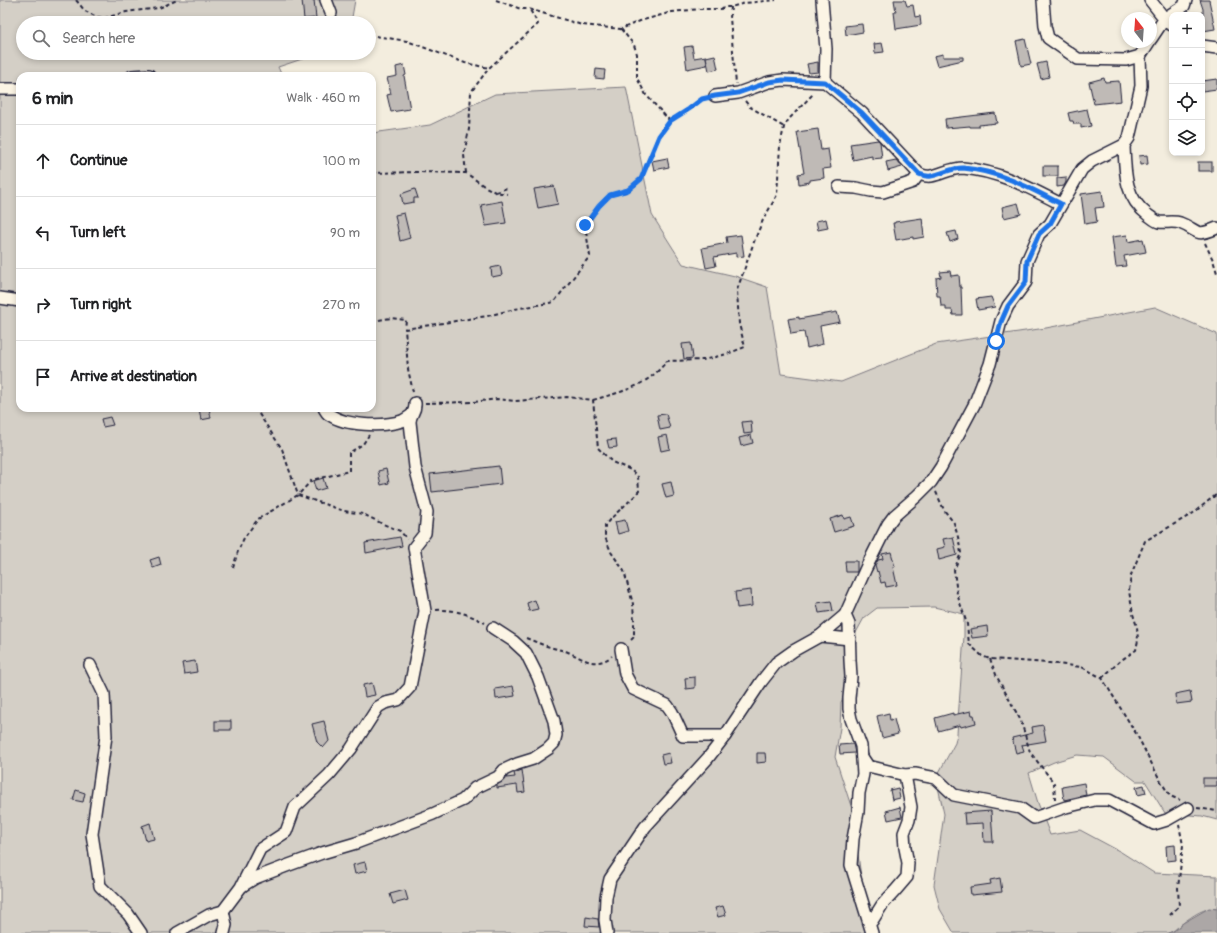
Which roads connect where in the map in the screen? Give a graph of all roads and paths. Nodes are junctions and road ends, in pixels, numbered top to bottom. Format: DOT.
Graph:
graph roads {
  1 [pos="76,0"];
  2 [pos="177,0"];
  3 [pos="326,0"];
  4 [pos="496,0"];
  5 [pos="776,0"];
  6 [pos="822,0"];
  7 [pos="1043,0"];
  8 [pos="1150,0"];
  9 [pos="1186,0"];
  10 [pos="732,7"];
  11 [pos="529,10"];
  12 [pos="331,13"];
  13 [pos="95,16"];
  14 [pos="112,16"];
  15 [pos="1168,22"];
  16 [pos="621,29"];
  17 [pos="1157,32"];
  18 [pos="376,36"];
  19 [pos="1205,46"];
  20 [pos="1145,48"];
  21 [pos="1217,48"];
  22 [pos="1140,56"];
  23 [pos="489,68"];
  24 [pos="825,82"];
  25 [pos="0,89"];
  26 [pos="16,89"];
  27 [pos="738,93"];
  28 [pos="715,96"];
  29 [pos="670,121"];
  30 [pos="784,127"];
  31 [pos="1124,145"];
  32 [pos="376,173"];
  33 [pos="466,173"];
  34 [pos="919,174"];
  35 [pos="839,187"];
  36 [pos="507,188"];
  37 [pos="495,192"];
  38 [pos="507,194"];
  39 [pos="1061,204"];
  40 [pos="1217,228"];
  41 [pos="1199,234"];
  42 [pos="1217,273"];
  43 [pos="0,298"];
  44 [pos="16,300"];
  45 [pos="376,320"];
  46 [pos="405,328"];
  47 [pos="592,400"];
  48 [pos="415,403"];
  49 [pos="258,412"];
  50 [pos="327,412"];
  51 [pos="410,416"];
  52 [pos="369,434"];
  53 [pos="931,482"];
  54 [pos="1217,494"];
  55 [pos="298,495"];
  56 [pos="414,547"];
  57 [pos="233,568"];
  58 [pos="425,611"];
  59 [pos="845,615"];
  60 [pos="493,628"];
  61 [pos="523,636"];
  62 [pos="820,636"];
  63 [pos="850,639"];
  64 [pos="622,649"];
  65 [pos="990,659"];
  66 [pos="90,666"];
  67 [pos="1102,678"];
  68 [pos="725,736"];
  69 [pos="862,757"];
  70 [pos="905,775"];
  71 [pos="1188,808"];
  72 [pos="1056,810"];
  73 [pos="1217,811"];
  74 [pos="1167,820"];
  75 [pos="241,887"];
  76 [pos="223,910"];
  77 [pos="1170,915"];
  78 [pos="872,921"];
  79 [pos="141,933"];
  80 [pos="177,933"];
  81 [pos="224,933"];
  82 [pos="607,933"];
  83 [pos="872,933"];
  1 -- 13 [label="path"];
  2 -- 14 [label="path"];
  3 -- 12 [label="street"];
  4 -- 11 [label="path"];
  5 -- 10 [label="path"];
  6 -- 24 [label="street"];
  7 -- 22 [label="street"];
  8 -- 15 [label="street"];
  9 -- 15 [label="street"];
  10 -- 16 [label="path"];
  10 -- 27 [label="path"];
  11 -- 16 [label="path"];
  11 -- 23 [label="path"];
  15 -- 17 [label="street"];
  16 -- 29 [label="path"];
  18 -- 23 [label="path"];
  19 -- 21 [label="street"];
  20 -- 22 [label="street"];
  22 -- 31 [label="street"];
  23 -- 33 [label="path"];
  24 -- 27 [label="street"];
  24 -- 30 [label="path"];
  24 -- 34 [label="street"];
  25 -- 26 [label="street"];
  27 -- 28 [label="street"];
  27 -- 30 [label="path"];
  28 -- 29 [label="path"];
  29 -- 46 [label="path"];
  30 -- 47 [label="path"];
  31 -- 39 [label="street"];
  31 -- 41 [label="street"];
  32 -- 33 [label="path"];
  33 -- 37 [label="path"];
  34 -- 35 [label="street"];
  34 -- 39 [label="street"];
  36 -- 37 [label="path"];
  37 -- 38 [label="path"];
  39 -- 53 [label="street"];
  40 -- 41 [label="street"];
  41 -- 42 [label="path"];
  43 -- 44 [label="street"];
  45 -- 46 [label="path"];
  46 -- 48 [label="path"];
  47 -- 48 [label="path"];
  47 -- 64 [label="path"];
  48 -- 51 [label="street"];
  49 -- 55 [label="path"];
  50 -- 51 [label="street"];
  51 -- 56 [label="street"];
  52 -- 55 [label="path"];
  53 -- 59 [label="street"];
  53 -- 65 [label="path"];
  54 -- 67 [label="path"];
  55 -- 56 [label="path"];
  55 -- 57 [label="path"];
  56 -- 58 [label="street"];
  58 -- 60 [label="path"];
  58 -- 75 [label="street"];
  59 -- 62 [label="street"];
  59 -- 63 [label="street"];
  60 -- 75 [label="street"];
  61 -- 64 [label="path"];
  62 -- 63 [label="street"];
  62 -- 68 [label="street"];
  63 -- 69 [label="street"];
  64 -- 68 [label="street"];
  65 -- 67 [label="path"];
  65 -- 72 [label="path"];
  66 -- 79 [label="street"];
  67 -- 71 [label="path"];
  68 -- 82 [label="street"];
  69 -- 70 [label="street"];
  69 -- 83 [label="street"];
  70 -- 72 [label="street"];
  70 -- 78 [label="street"];
  71 -- 73 [label="path"];
  71 -- 74 [label="street"];
  72 -- 74 [label="street"];
  74 -- 77 [label="path"];
  75 -- 76 [label="street"];
  76 -- 80 [label="street"];
  76 -- 81 [label="street"];
}
